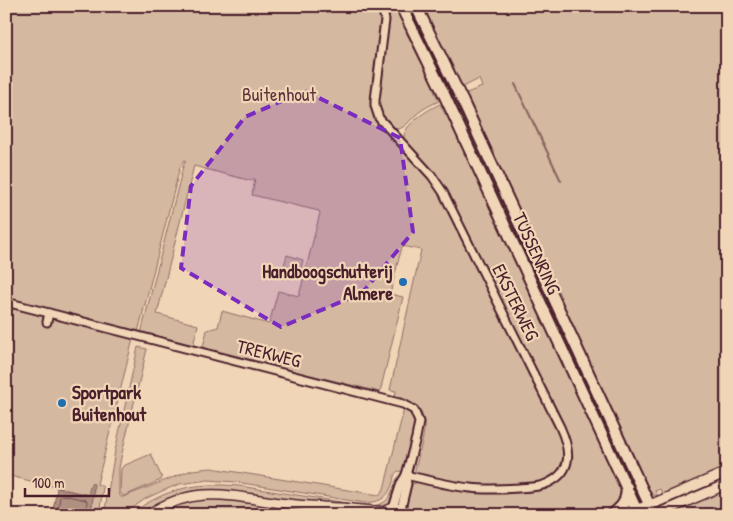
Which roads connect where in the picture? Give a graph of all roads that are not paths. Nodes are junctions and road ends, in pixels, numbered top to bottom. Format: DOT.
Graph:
graph roads {
  1 [pos="382,6"];
  2 [pos="401,6"];
  3 [pos="416,6"];
  4 [pos="6,302"];
  5 [pos="49,313"];
  6 [pos="47,322"];
  7 [pos="727,472"];
  8 [pos="406,476"];
  9 [pos="727,484"];
  10 [pos="627,486"];
  11 [pos="296,505"];
  12 [pos="650,505"];
  13 [pos="393,512"];
  14 [pos="638,512"];
  15 [pos="148,515"];
  16 [pos="329,515"];
  17 [pos="614,515"];
  18 [pos="654,515"];
  1 -- 8 [label="street, EKSTERWEG"];
  2 -- 10 [label="highway, TUSSENRING"];
  3 -- 12 [label="highway, TUSSENRING"];
  4 -- 5 [label="street, TREKWEG"];
  5 -- 6 [label="street"];
  5 -- 8 [label="street, TREKWEG"];
  7 -- 12 [label="main road"];
  8 -- 13 [label="street, TREKWEG"];
  9 -- 18 [label="main road"];
  10 -- 14 [label="highway, TUSSENRING"];
  10 -- 17 [label="highway"];
  11 -- 13 [label="main road"];
  11 -- 15 [label="main road"];
  11 -- 16 [label="main road"];
  12 -- 14 [label="main road"];
  12 -- 18 [label="highway, TUSSENRING"];
  14 -- 17 [label="main road"];
}
